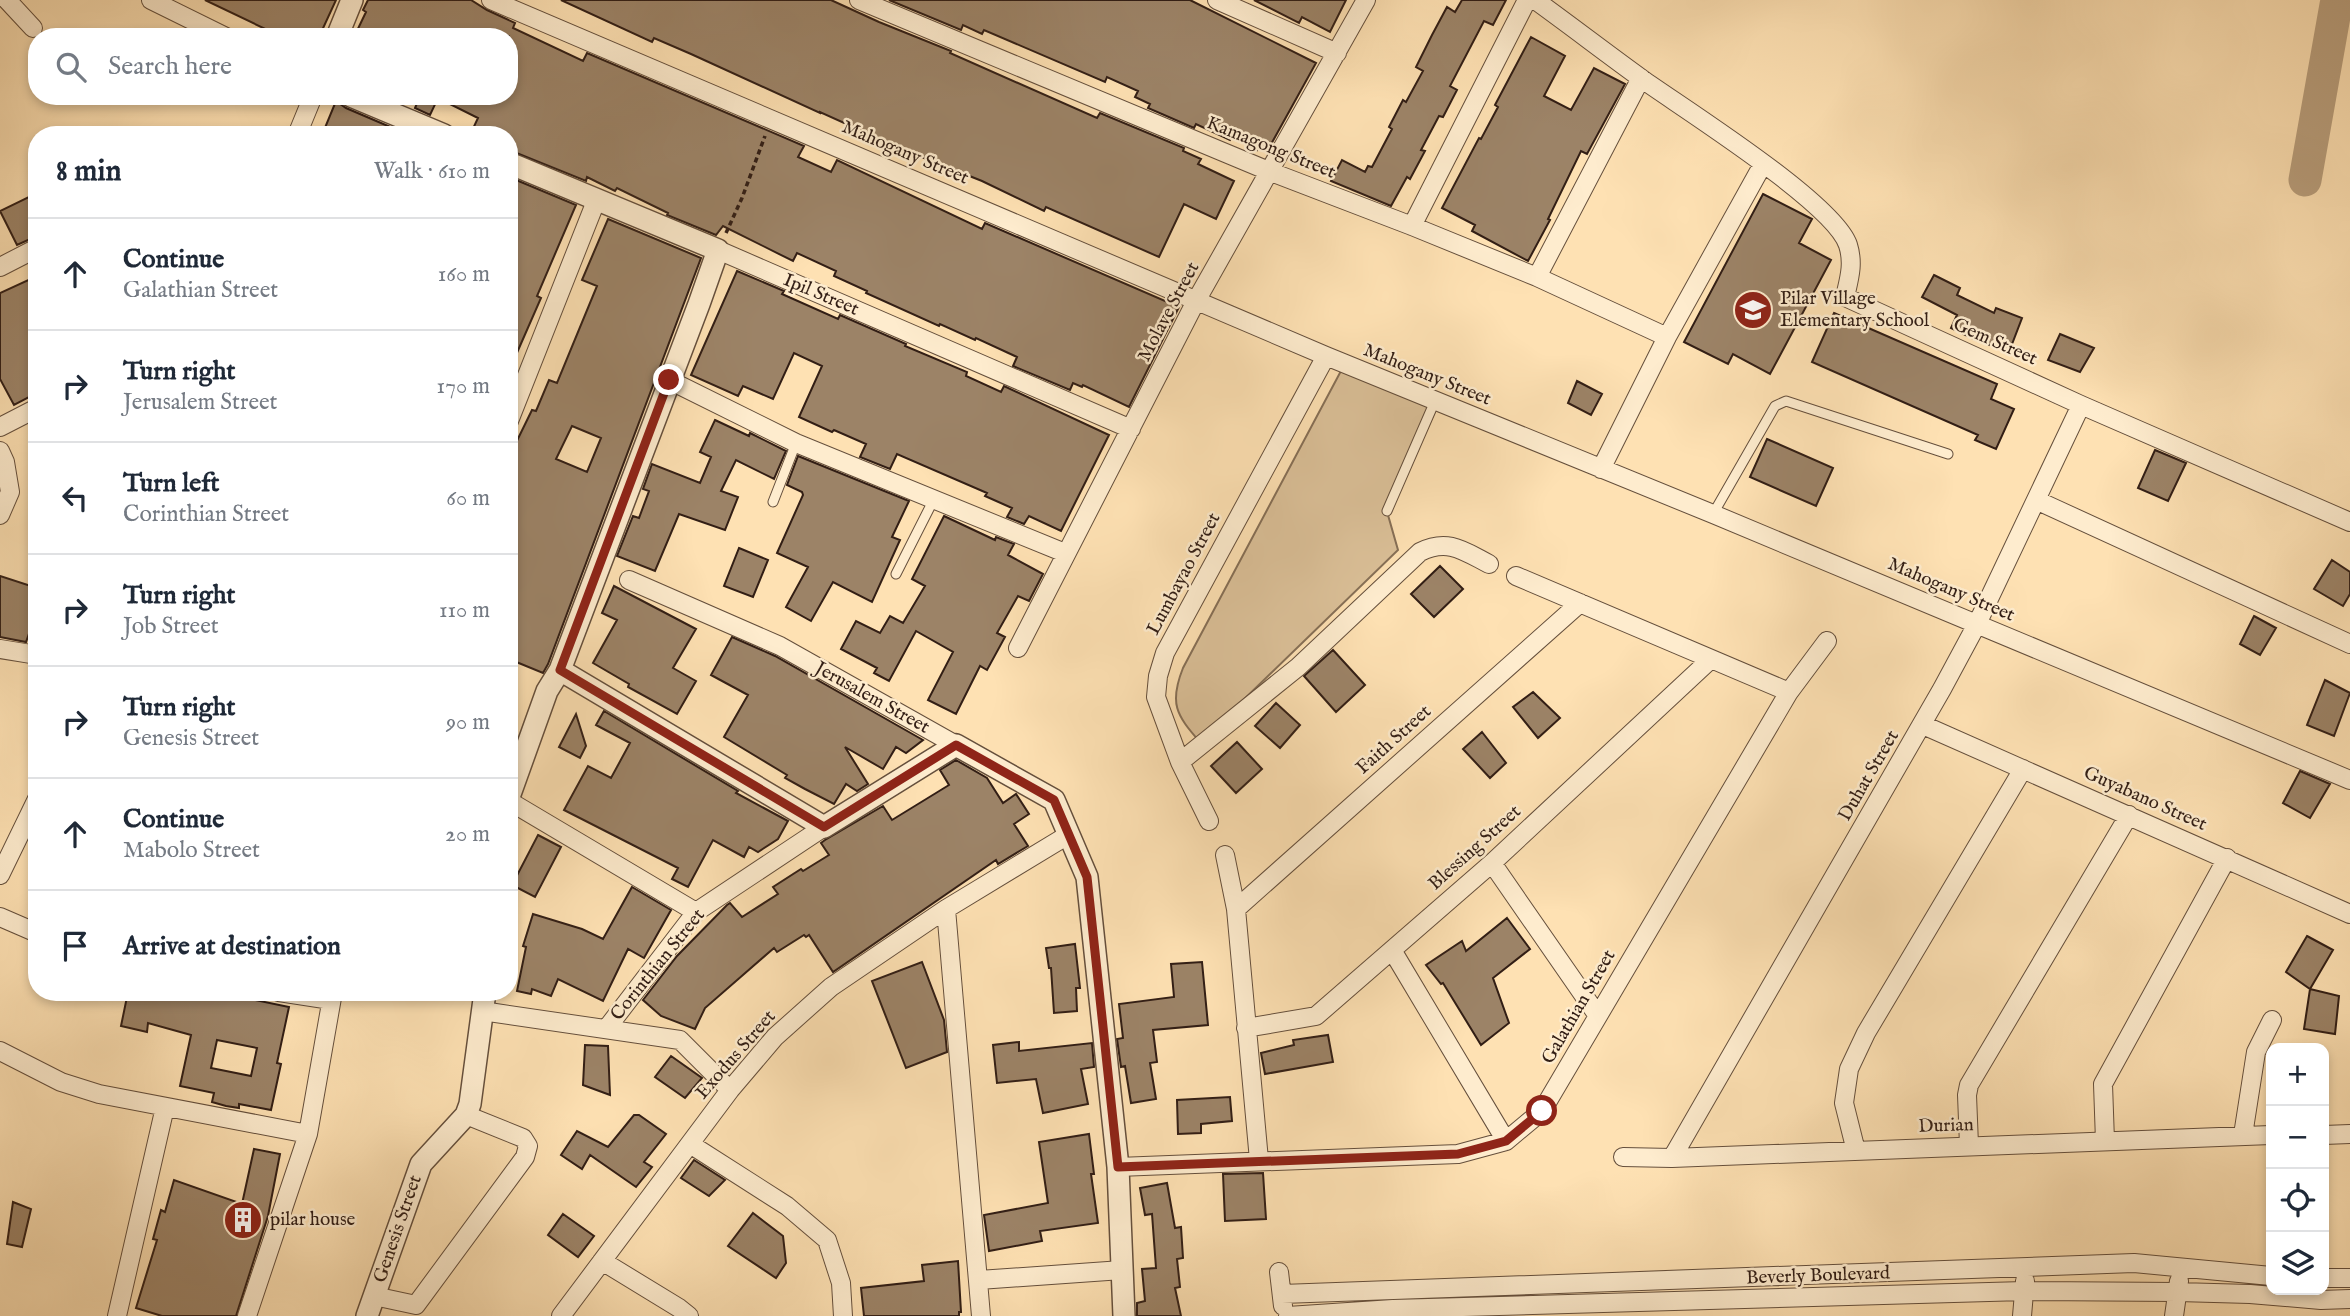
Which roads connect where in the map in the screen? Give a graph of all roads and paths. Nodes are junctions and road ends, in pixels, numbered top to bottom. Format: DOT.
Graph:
graph roads {
  1 [pos="7,0"];
  2 [pos="151,0"];
  3 [pos="352,0"];
  4 [pos="491,0"];
  5 [pos="859,0"];
  6 [pos="1217,0"];
  7 [pos="1366,0"];
  8 [pos="1527,0"];
  9 [pos="1535,0"];
  10 [pos="33,28"];
  11 [pos="208,28"];
  12 [pos="341,28"];
  13 [pos="1337,52"];
  14 [pos="1641,78"];
  15 [pos="309,105"];
  16 [pos="372,105"];
  17 [pos="771,118"];
  18 [pos="301,126"];
  19 [pos="423,126"];
  20 [pos="1763,163"];
  21 [pos="518,167"];
  22 [pos="1271,172"];
  23 [pos="596,201"];
  24 [pos="1412,226"];
  25 [pos="718,250"];
  26 [pos="28,253"];
  27 [pos="0,267"];
  28 [pos="1537,277"];
  29 [pos="1196,301"];
  30 [pos="1667,337"];
  31 [pos="1326,356"];
  32 [pos="669,380"];
  33 [pos="518,398"];
  34 [pos="1436,401"];
  35 [pos="2081,405"];
  36 [pos="28,413"];
  37 [pos="0,427"];
  38 [pos="1131,429"];
  39 [pos="796,443"];
  40 [pos="0,451"];
  41 [pos="1948,454"];
  42 [pos="1601,469"];
  43 [pos="934,499"];
  44 [pos="2035,500"];
  45 [pos="773,502"];
  46 [pos="1387,511"];
  47 [pos="1713,514"];
  48 [pos="0,515"];
  49 [pos="2350,522"];
  50 [pos="1065,553"];
  51 [pos="1489,564"];
  52 [pos="896,574"];
  53 [pos="1516,576"];
  54 [pos="629,580"];
  55 [pos="1580,603"];
  56 [pos="1978,624"];
  57 [pos="1828,641"];
  58 [pos="2350,644"];
  59 [pos="1018,648"];
  60 [pos="0,649"];
  61 [pos="28,654"];
  62 [pos="1711,659"];
  63 [pos="560,670"];
  64 [pos="1789,692"];
  65 [pos="1923,725"];
  66 [pos="956,745"];
  67 [pos="1180,762"];
  68 [pos="2023,769"];
  69 [pos="518,773"];
  70 [pos="2350,780"];
  71 [pos="518,804"];
  72 [pos="2129,815"];
  73 [pos="28,817"];
  74 [pos="1209,821"];
  75 [pos="824,827"];
  76 [pos="1068,835"];
  77 [pos="1225,855"];
  78 [pos="2227,858"];
  79 [pos="1492,863"];
  80 [pos="0,875"];
  81 [pos="946,909"];
  82 [pos="1236,909"];
  83 [pos="695,912"];
  84 [pos="2350,914"];
  85 [pos="0,917"];
  86 [pos="28,929"];
  87 [pos="1392,950"];
  88 [pos="331,1001"];
  89 [pos="483,1002"];
  90 [pos="1598,1016"];
  91 [pos="2272,1020"];
  92 [pos="607,1028"];
  93 [pos="1246,1028"];
  94 [pos="0,1051"];
  95 [pos="730,1090"];
  96 [pos="165,1107"];
  97 [pos="466,1115"];
  98 [pos="308,1134"];
  99 [pos="2350,1134"];
  100 [pos="2243,1135"];
  101 [pos="2266,1135"];
  102 [pos="2329,1135"];
  103 [pos="1506,1141"];
  104 [pos="2105,1141"];
  105 [pos="690,1144"];
  106 [pos="1969,1145"];
  107 [pos="1856,1151"];
  108 [pos="1623,1157"];
  109 [pos="1672,1158"];
  110 [pos="1259,1160"];
  111 [pos="1118,1167"];
  112 [pos="602,1261"];
  113 [pos="2026,1266"];
  114 [pos="2181,1268"];
  115 [pos="1122,1270"];
  116 [pos="1279,1272"];
  117 [pos="2266,1276"];
  118 [pos="2329,1278"];
  119 [pos="2350,1279"];
  120 [pos="979,1280"];
  121 [pos="2024,1291"];
  122 [pos="2178,1292"];
  123 [pos="1282,1294"];
  124 [pos="374,1296"];
  125 [pos="2350,1299"];
  126 [pos="117,1316"];
  127 [pos="247,1316"];
  128 [pos="367,1316"];
  129 [pos="561,1316"];
  130 [pos="689,1316"];
  131 [pos="843,1316"];
  132 [pos="981,1316"];
  133 [pos="1124,1316"];
  134 [pos="1286,1316"];
  135 [pos="2022,1316"];
  136 [pos="2174,1316"];
  1 -- 10 [label="street"];
  2 -- 11 [label="street"];
  3 -- 12 [label="street"];
  4 -- 17 [label="street, Mahogany Street"];
  5 -- 22 [label="street, Kamagong Street"];
  6 -- 13 [label="street"];
  7 -- 13 [label="street, Molave Street"];
  8 -- 24 [label="street"];
  9 -- 14 [label="street, Gem Street"];
  13 -- 22 [label="street, Molave Street"];
  14 -- 20 [label="street, Gem Street"];
  14 -- 28 [label="street"];
  15 -- 18 [label="street"];
  16 -- 19 [label="street"];
  17 -- 25 [label="path"];
  17 -- 29 [label="street, Mahogany Street"];
  20 -- 30 [label="street"];
  20 -- 35 [label="street, Gem Street"];
  21 -- 23 [label="street, Ipil Street"];
  22 -- 24 [label="street, Kamagong Street"];
  22 -- 29 [label="street, Molave Street"];
  23 -- 25 [label="street, Ipil Street"];
  23 -- 33 [label="street"];
  24 -- 28 [label="street, Kamagong Street"];
  25 -- 32 [label="street"];
  25 -- 38 [label="street, Ipil Street"];
  26 -- 27 [label="street"];
  28 -- 30 [label="street, Kamagong Street"];
  29 -- 31 [label="street, Mahogany Street"];
  29 -- 38 [label="street, Molave Street"];
  30 -- 42 [label="street"];
  31 -- 34 [label="street, Mahogany Street"];
  31 -- 67 [label="street, Lumbayao Street"];
  32 -- 39 [label="street"];
  32 -- 63 [label="street"];
  34 -- 42 [label="street, Mahogany Street"];
  34 -- 46 [label="lane"];
  35 -- 44 [label="street, Duhat Street"];
  35 -- 49 [label="street, Gem Street"];
  36 -- 37 [label="street"];
  38 -- 50 [label="street, Molave Street"];
  39 -- 43 [label="street"];
  39 -- 45 [label="lane"];
  40 -- 48 [label="street"];
  41 -- 47 [label="lane"];
  42 -- 47 [label="street, Mahogany Street"];
  43 -- 50 [label="street"];
  43 -- 52 [label="lane"];
  44 -- 56 [label="street, Duhat Street"];
  44 -- 58 [label="street"];
  47 -- 56 [label="street, Mahogany Street"];
  50 -- 59 [label="street, Molave Street"];
  51 -- 67 [label="street"];
  53 -- 55 [label="street"];
  54 -- 66 [label="street, Jerusalem Street"];
  55 -- 62 [label="street"];
  55 -- 82 [label="street, Faith Street"];
  56 -- 65 [label="street, Duhat Street"];
  56 -- 70 [label="street, Mahogany Street"];
  57 -- 64 [label="street, Galathian Street"];
  60 -- 61 [label="street"];
  62 -- 64 [label="street"];
  62 -- 79 [label="street, Blessing Street"];
  63 -- 69 [label="street"];
  63 -- 75 [label="street"];
  64 -- 90 [label="street, Galathian Street"];
  65 -- 68 [label="street, Guyabano Street"];
  65 -- 109 [label="street, Duhat Street"];
  66 -- 75 [label="street, Corinthian Street"];
  66 -- 76 [label="street, Jerusalem Street"];
  67 -- 74 [label="street, Lumbayao Street"];
  68 -- 72 [label="street, Guyabano Street"];
  68 -- 107 [label="street"];
  71 -- 83 [label="street"];
  72 -- 78 [label="street, Guyabano Street"];
  72 -- 106 [label="street"];
  73 -- 80 [label="street"];
  75 -- 83 [label="street, Corinthian Street"];
  76 -- 81 [label="street, Exodus Street"];
  76 -- 111 [label="street, Jerusalem Street"];
  77 -- 82 [label="street"];
  78 -- 84 [label="street, Guyabano Street"];
  78 -- 104 [label="street"];
  79 -- 87 [label="street, Blessing Street"];
  79 -- 90 [label="street"];
  81 -- 95 [label="street, Exodus Street"];
  81 -- 120 [label="street"];
  82 -- 93 [label="street"];
  83 -- 92 [label="street, Corinthian Street"];
  85 -- 86 [label="street"];
  87 -- 93 [label="street, Blessing Street"];
  87 -- 103 [label="street"];
  88 -- 98 [label="street"];
  89 -- 92 [label="street"];
  89 -- 97 [label="street"];
  90 -- 103 [label="street, Galathian Street"];
  91 -- 100 [label="street"];
  92 -- 95 [label="street"];
  93 -- 110 [label="street"];
  94 -- 96 [label="street"];
  95 -- 105 [label="street, Exodus Street"];
  96 -- 98 [label="street"];
  96 -- 126 [label="street"];
  97 -- 124 [label="street, Genesis Street"];
  97 -- 124 [label="street"];
  98 -- 127 [label="street"];
  99 -- 102 [label="street"];
  100 -- 101 [label="street, Durian"];
  100 -- 104 [label="street, Durian"];
  103 -- 110 [label="street, Galathian Street"];
  104 -- 106 [label="street, Durian"];
  105 -- 112 [label="street, Exodus Street"];
  105 -- 131 [label="street"];
  106 -- 107 [label="street, Durian"];
  107 -- 109 [label="street, Durian"];
  108 -- 109 [label="street, Durian"];
  110 -- 111 [label="street, Galathian Street"];
  111 -- 115 [label="street, Jerusalem Street"];
  112 -- 129 [label="street, Exodus Street"];
  112 -- 130 [label="street"];
  113 -- 114 [label="street, Beverly Boulevard"];
  113 -- 121 [label="street"];
  113 -- 123 [label="street, Beverly Boulevard"];
  114 -- 117 [label="street, Beverly Boulevard"];
  114 -- 122 [label="street"];
  115 -- 120 [label="street"];
  115 -- 133 [label="street, Jerusalem Street"];
  116 -- 123 [label="street"];
  118 -- 119 [label="street"];
  120 -- 132 [label="street"];
  121 -- 122 [label="street, Beverly Boulevard"];
  121 -- 134 [label="street, Beverly Boulevard"];
  121 -- 135 [label="street"];
  122 -- 125 [label="street, Beverly Boulevard"];
  122 -- 136 [label="street"];
  123 -- 134 [label="street"];
  124 -- 128 [label="street, Genesis Street"];
}
